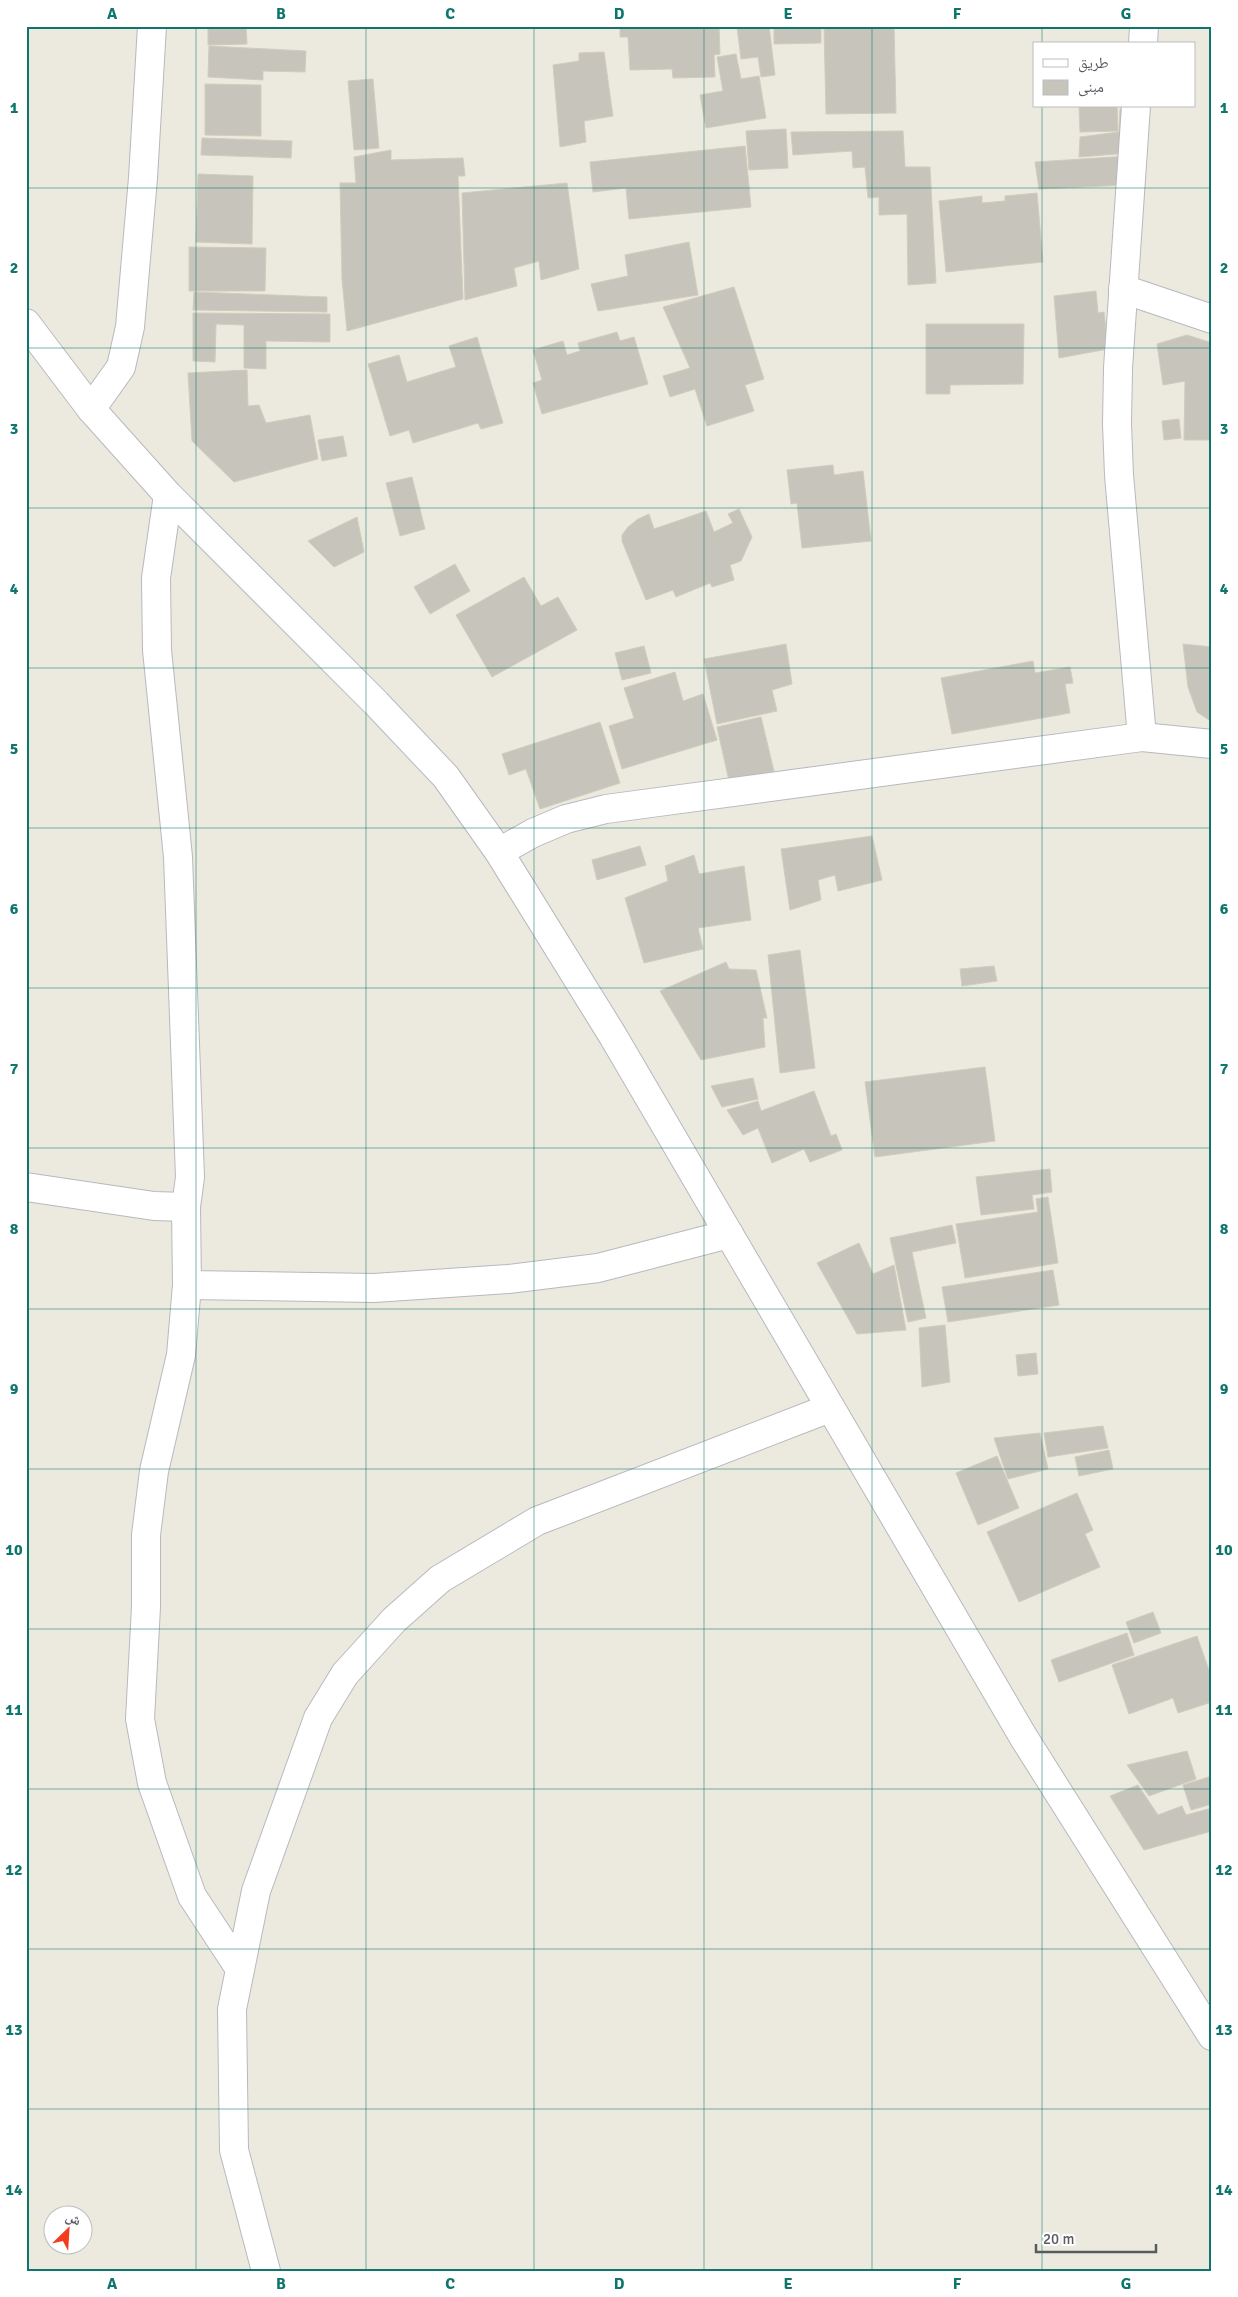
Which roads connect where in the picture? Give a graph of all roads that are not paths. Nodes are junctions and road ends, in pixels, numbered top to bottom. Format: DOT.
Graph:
graph roads {
  1 [pos="152,26"];
  2 [pos="1144,26"];
  3 [pos="1143,42"];
  4 [pos="1136,108"];
  5 [pos="1123,289"];
  6 [pos="1212,319"];
  7 [pos="26,323"];
  8 [pos="91,409"];
  9 [pos="168,495"];
  10 [pos="1142,737"];
  11 [pos="1212,744"];
  12 [pos="499,852"];
  13 [pos="26,1187"];
  14 [pos="186,1207"];
  15 [pos="729,1234"];
  16 [pos="187,1285"];
  17 [pos="830,1408"];
  18 [pos="240,1969"];
  19 [pos="1212,2036"];
  20 [pos="266,2271"];
  1 -- 8 [label="street"];
  2 -- 3 [label="street"];
  4 -- 5 [label="street"];
  5 -- 6 [label="street"];
  5 -- 10 [label="street"];
  7 -- 8 [label="street"];
  8 -- 9 [label="street"];
  9 -- 12 [label="street"];
  9 -- 14 [label="street"];
  10 -- 11 [label="street"];
  10 -- 12 [label="street"];
  12 -- 15 [label="street"];
  13 -- 14 [label="street"];
  14 -- 16 [label="street"];
  15 -- 16 [label="street"];
  15 -- 17 [label="street"];
  16 -- 18 [label="street"];
  17 -- 18 [label="street"];
  17 -- 19 [label="street"];
  18 -- 20 [label="street"];
}
